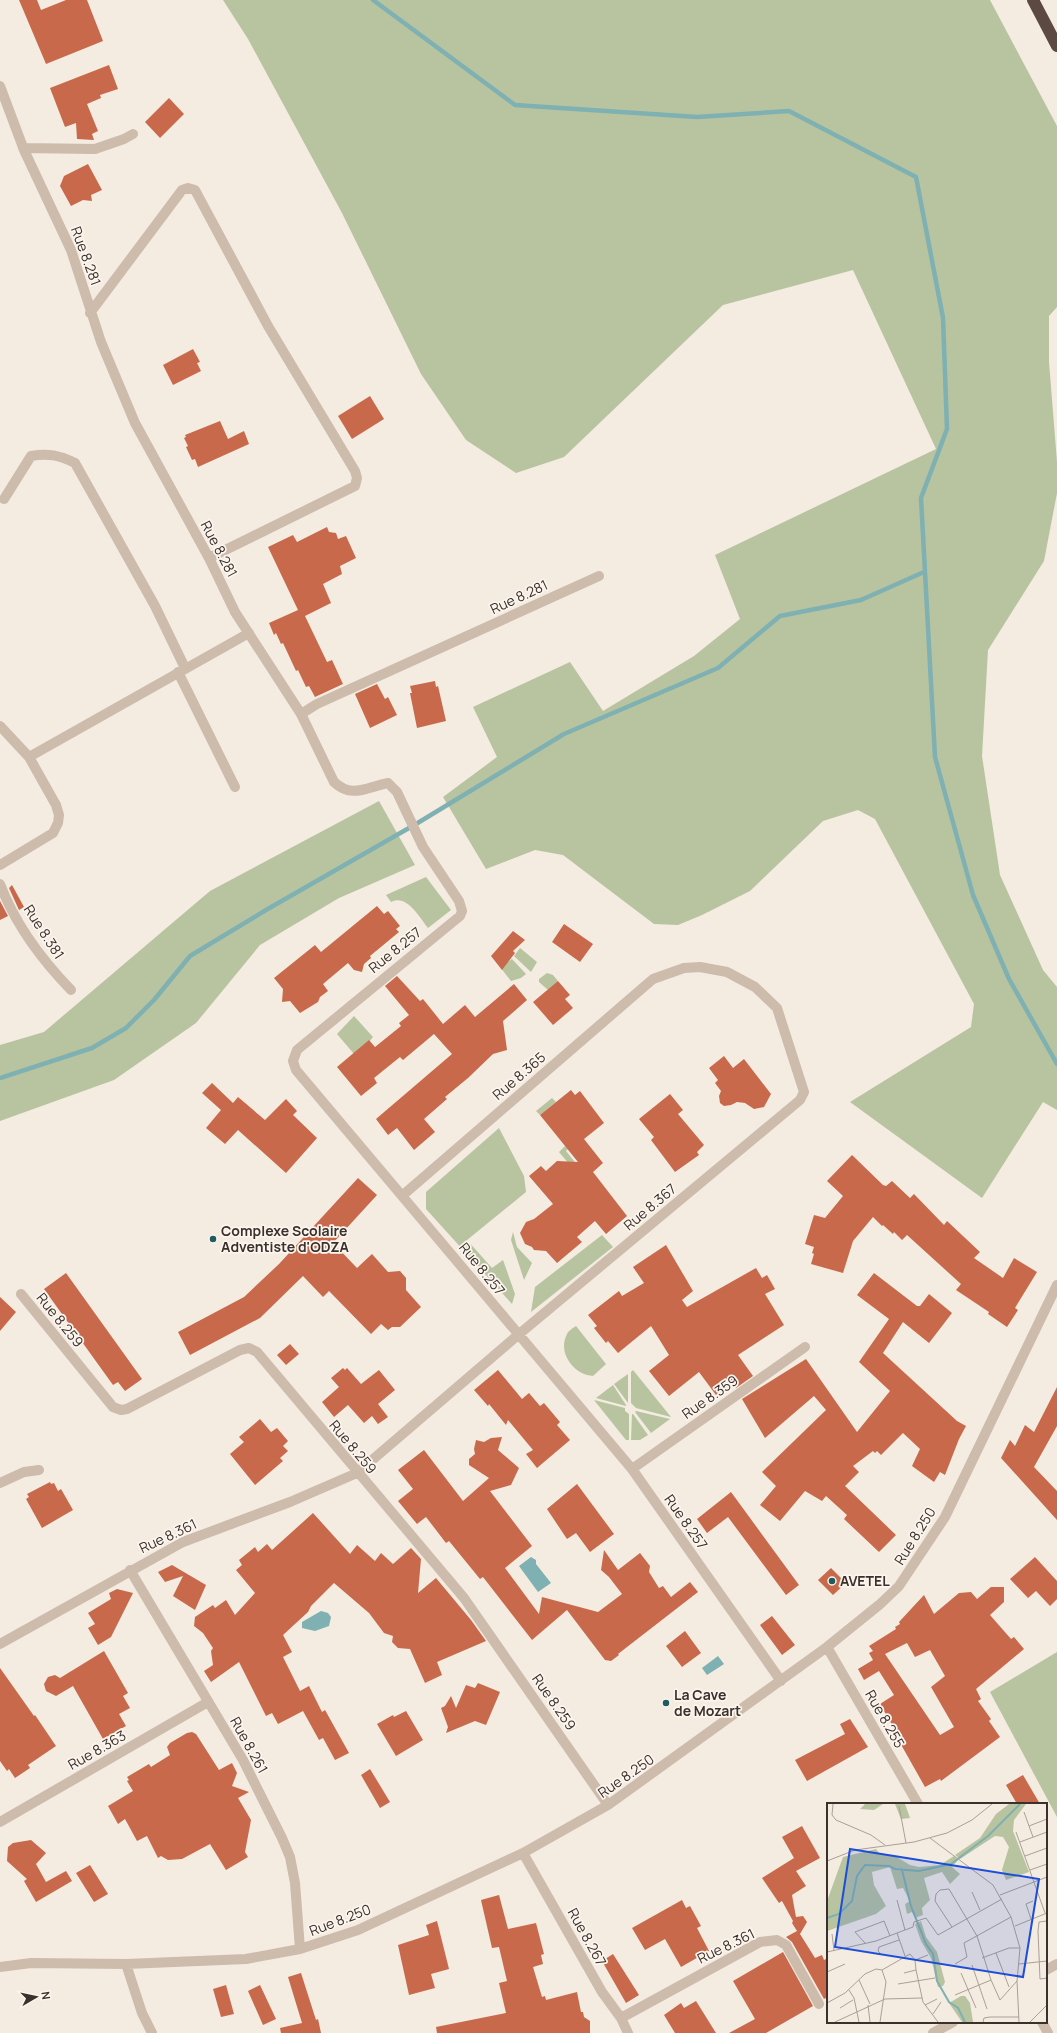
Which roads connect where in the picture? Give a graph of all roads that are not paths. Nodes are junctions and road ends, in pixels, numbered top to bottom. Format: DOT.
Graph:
graph roads {
  1 [pos="1033,0"];
  2 [pos="1057,46"];
  3 [pos="0,86"];
  4 [pos="133,134"];
  5 [pos="23,148"];
  6 [pos="90,313"];
  7 [pos="4,500"];
  8 [pos="209,558"];
  9 [pos="599,576"];
  10 [pos="249,633"];
  11 [pos="182,670"];
  12 [pos="301,714"];
  13 [pos="0,726"];
  14 [pos="29,757"];
  15 [pos="235,787"];
  16 [pos="0,865"];
  17 [pos="0,884"];
  18 [pos="71,990"];
  19 [pos="800,1100"];
  20 [pos="403,1195"];
  21 [pos="1057,1285"];
  22 [pos="21,1294"];
  23 [pos="518,1335"];
  24 [pos="805,1347"];
  25 [pos="632,1469"];
  26 [pos="39,1470"];
  27 [pos="357,1473"];
  28 [pos="0,1483"];
  29 [pos="130,1570"];
  30 [pos="0,1644"];
  31 [pos="827,1647"];
  32 [pos="781,1681"];
  33 [pos="208,1702"];
  34 [pos="917,1803"];
  35 [pos="608,1805"];
  36 [pos="0,1822"];
  37 [pos="523,1853"];
  38 [pos="300,1949"];
  39 [pos="126,1964"];
  40 [pos="1057,1964"];
  41 [pos="0,1967"];
  42 [pos="1047,1969"];
  43 [pos="819,2004"];
  44 [pos="621,2018"];
  45 [pos="951,2023"];
  46 [pos="1043,2023"];
  47 [pos="152,2033"];
  48 [pos="628,2033"];
  49 [pos="933,2033"];
  50 [pos="1048,2033"];
  1 -- 2 [label="highway"];
  3 -- 5 [label="street, Rue 8.281"];
  4 -- 5 [label="street"];
  5 -- 6 [label="street, Rue 8.281"];
  6 -- 8 [label="street, Rue 8.281"];
  6 -- 8 [label="street"];
  7 -- 11 [label="street"];
  8 -- 10 [label="street, Rue 8.281"];
  9 -- 12 [label="street, Rue 8.281"];
  10 -- 11 [label="street"];
  10 -- 12 [label="street, Rue 8.281"];
  11 -- 14 [label="street"];
  11 -- 15 [label="street"];
  12 -- 20 [label="street, Rue 8.257"];
  13 -- 14 [label="street"];
  14 -- 16 [label="street"];
  17 -- 18 [label="street, Rue 8.381"];
  19 -- 20 [label="street, Rue 8.365"];
  19 -- 23 [label="street, Rue 8.367"];
  20 -- 23 [label="street, Rue 8.257"];
  21 -- 31 [label="street, Rue 8.250"];
  22 -- 27 [label="street, Rue 8.259"];
  23 -- 25 [label="street, Rue 8.257"];
  23 -- 27 [label="street, Rue 8.367"];
  24 -- 25 [label="street, Rue 8.359"];
  25 -- 32 [label="street, Rue 8.257"];
  26 -- 28 [label="street"];
  27 -- 29 [label="street, Rue 8.361"];
  27 -- 35 [label="street, Rue 8.259"];
  29 -- 30 [label="street, Rue 8.361"];
  29 -- 33 [label="street, Rue 8.261"];
  31 -- 32 [label="street, Rue 8.250"];
  31 -- 34 [label="street, Rue 8.255"];
  32 -- 35 [label="street, Rue 8.250"];
  33 -- 36 [label="street, Rue 8.363"];
  33 -- 38 [label="street, Rue 8.261"];
  35 -- 37 [label="street, Rue 8.250"];
  37 -- 38 [label="street, Rue 8.250"];
  37 -- 44 [label="street, Rue 8.267"];
  38 -- 39 [label="street, Rue 8.250"];
  39 -- 41 [label="street, Rue 8.250"];
  39 -- 47 [label="street"];
  40 -- 42 [label="street"];
  43 -- 44 [label="street, Rue 8.361"];
  44 -- 48 [label="street, Rue 8.267"];
  45 -- 49 [label="street"];
  46 -- 50 [label="street"];
}
